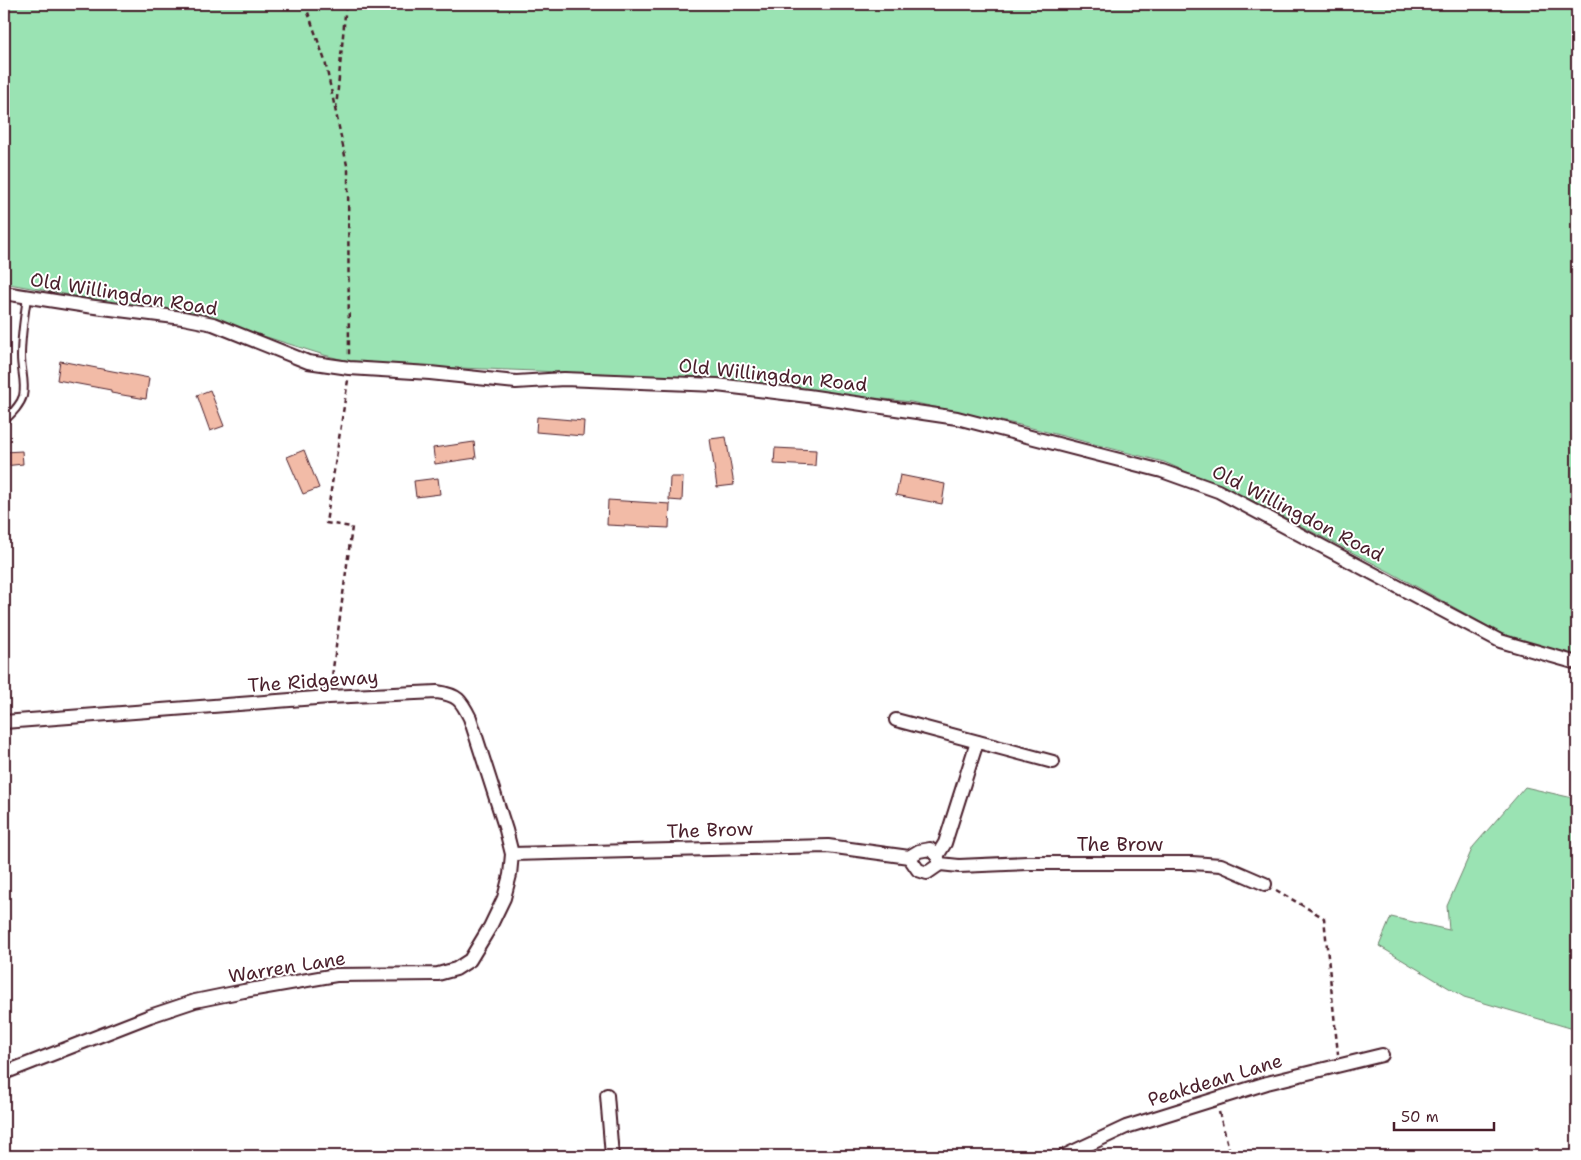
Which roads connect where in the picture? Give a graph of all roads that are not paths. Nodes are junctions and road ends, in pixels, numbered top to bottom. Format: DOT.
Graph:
graph roads {
  1 [pos="4,293"];
  2 [pos="27,298"];
  3 [pos="4,421"];
  4 [pos="1577,663"];
  5 [pos="896,720"];
  6 [pos="4,722"];
  7 [pos="977,742"];
  8 [pos="1053,762"];
  9 [pos="512,854"];
  10 [pos="909,856"];
  11 [pos="938,860"];
  12 [pos="1265,884"];
  13 [pos="1382,1056"];
  14 [pos="4,1073"];
  15 [pos="607,1095"];
  16 [pos="612,1156"];
  17 [pos="1064,1156"];
  1 -- 2 [label="street, Old Willingdon Road"];
  2 -- 3 [label="lane"];
  2 -- 4 [label="street, Old Willingdon Road"];
  5 -- 7 [label="street"];
  6 -- 9 [label="street, The Ridgeway"];
  7 -- 8 [label="street"];
  7 -- 11 [label="street"];
  9 -- 10 [label="street, The Brow"];
  9 -- 14 [label="street, Warren Lane"];
  10 -- 11 [label="street, The Brow"];
  10 -- 11 [label="street, The Brow"];
  11 -- 12 [label="street, The Brow"];
  13 -- 17 [label="street, Peakdean Lane"];
  15 -- 16 [label="street"];
}
